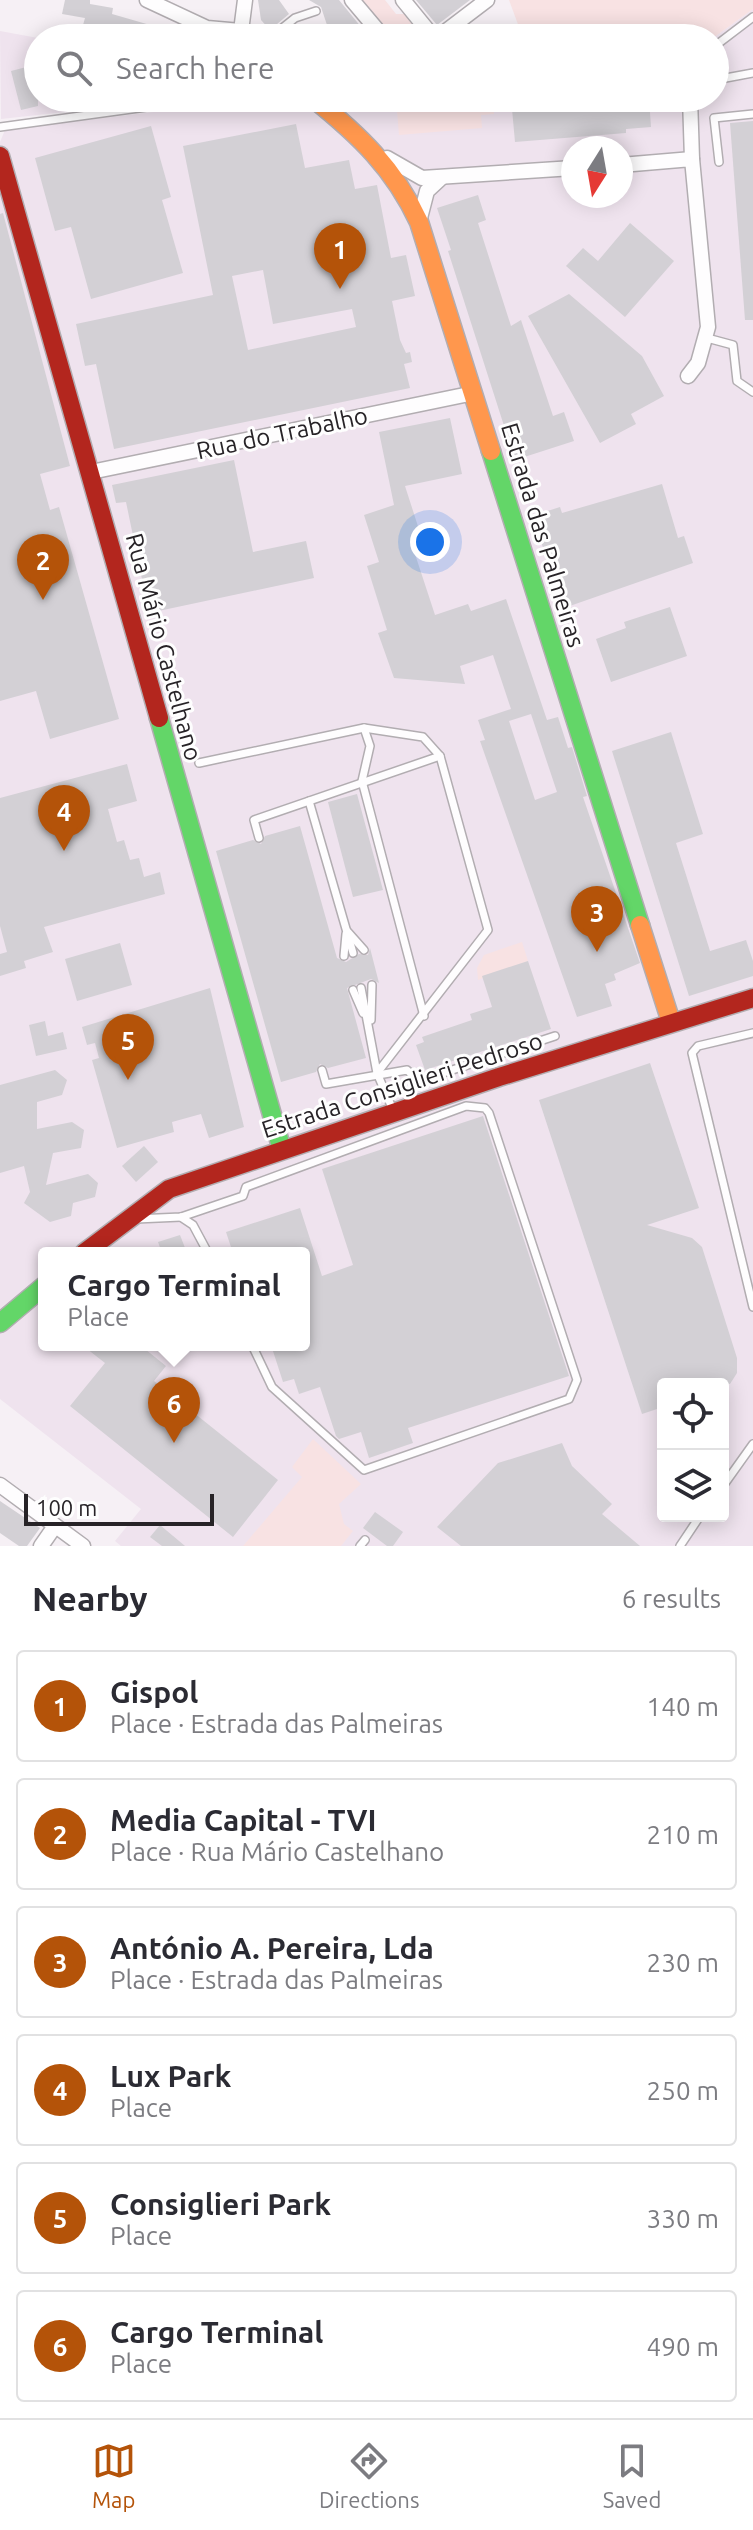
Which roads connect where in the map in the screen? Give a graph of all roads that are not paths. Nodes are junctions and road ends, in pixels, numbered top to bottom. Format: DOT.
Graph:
graph roads {
  1 [pos="147,0"];
  2 [pos="245,0"];
  3 [pos="352,0"];
  4 [pos="487,0"];
  5 [pos="406,1"];
  6 [pos="176,6"];
  7 [pos="316,11"];
  8 [pos="753,17"];
  9 [pos="201,24"];
  10 [pos="244,24"];
  11 [pos="288,24"];
  12 [pos="372,24"];
  13 [pos="425,24"];
  14 [pos="455,24"];
  15 [pos="729,35"];
  16 [pos="753,73"];
  17 [pos="729,77"];
  18 [pos="110,112"];
  19 [pos="330,112"];
  20 [pos="690,112"];
  21 [pos="753,114"];
  22 [pos="0,127"];
  23 [pos="0,156"];
  24 [pos="383,156"];
  25 [pos="692,159"];
  26 [pos="719,162"];
  27 [pos="633,164"];
  28 [pos="561,169"];
  29 [pos="441,178"];
  30 [pos="419,222"];
  31 [pos="707,338"];
  32 [pos="688,376"];
  33 [pos="753,392"];
  34 [pos="474,393"];
  35 [pos="91,472"];
  36 [pos="364,728"];
  37 [pos="440,756"];
  38 [pos="199,763"];
  39 [pos="362,781"];
  40 [pos="309,801"];
  41 [pos="259,838"];
  42 [pos="347,930"];
  43 [pos="364,950"];
  44 [pos="348,955"];
  45 [pos="372,985"];
  46 [pos="357,989"];
  47 [pos="753,998"];
  48 [pos="424,1016"];
  49 [pos="671,1022"];
  50 [pos="371,1030"];
  51 [pos="753,1033"];
  52 [pos="555,1036"];
  53 [pos="322,1070"];
  54 [pos="377,1073"];
  55 [pos="394,1112"];
  56 [pos="282,1150"];
  57 [pos="181,1217"];
  58 [pos="126,1219"];
  59 [pos="91,1247"];
  60 [pos="205,1247"];
  61 [pos="38,1291"];
  62 [pos="753,1307"];
  63 [pos="0,1323"];
  64 [pos="255,1351"];
  65 [pos="753,1444"];
  66 [pos="729,1478"];
  67 [pos="0,1485"];
  68 [pos="696,1522"];
  69 [pos="55,1526"];
  70 [pos="41,1546"];
  71 [pos="83,1546"];
  72 [pos="680,1546"];
  1 -- 6 [label="street"];
  2 -- 10 [label="street"];
  3 -- 12 [label="street"];
  4 -- 14 [label="street"];
  5 -- 13 [label="street"];
  6 -- 9 [label="street"];
  7 -- 11 [label="lane"];
  8 -- 15 [label="lane"];
  16 -- 17 [label="lane"];
  18 -- 22 [label="lane"];
  19 -- 24 [label="street, Estrada das Palmeiras"];
  20 -- 25 [label="street"];
  21 -- 26 [label="lane"];
  23 -- 35 [label="street, Rua Mário Castelhano"];
  24 -- 29 [label="street"];
  24 -- 30 [label="street, Estrada das Palmeiras"];
  25 -- 27 [label="street"];
  25 -- 31 [label="street"];
  28 -- 29 [label="street"];
  29 -- 30 [label="street"];
  30 -- 34 [label="street, Estrada das Palmeiras"];
  31 -- 32 [label="street"];
  31 -- 33 [label="lane"];
  34 -- 35 [label="street, Rua do Trabalho"];
  34 -- 49 [label="street, Estrada das Palmeiras"];
  35 -- 56 [label="street, Rua Mário Castelhano"];
  36 -- 37 [label="lane"];
  36 -- 38 [label="lane"];
  36 -- 39 [label="lane"];
  37 -- 39 [label="lane"];
  37 -- 48 [label="lane"];
  39 -- 40 [label="lane"];
  39 -- 48 [label="lane"];
  40 -- 41 [label="lane"];
  40 -- 42 [label="lane"];
  42 -- 43 [label="lane"];
  42 -- 44 [label="lane"];
  45 -- 50 [label="lane"];
  46 -- 50 [label="lane"];
  47 -- 49 [label="street, Estrada Consiglieri Pedroso"];
  48 -- 54 [label="lane"];
  49 -- 55 [label="street, Estrada Consiglieri Pedroso"];
  50 -- 54 [label="lane"];
  51 -- 62 [label="lane"];
  52 -- 54 [label="lane"];
  53 -- 54 [label="lane"];
  54 -- 55 [label="lane"];
  55 -- 56 [label="street, Estrada Consiglieri Pedroso"];
  56 -- 58 [label="street, Estrada Consiglieri Pedroso"];
  57 -- 58 [label="lane"];
  57 -- 60 [label="lane"];
  57 -- 64 [label="lane"];
  58 -- 59 [label="street, Estrada Consiglieri Pedroso"];
  61 -- 63 [label="street"];
  65 -- 66 [label="lane"];
  67 -- 69 [label="street"];
  68 -- 72 [label="lane"];
  69 -- 70 [label="street"];
  69 -- 71 [label="street"];
}
